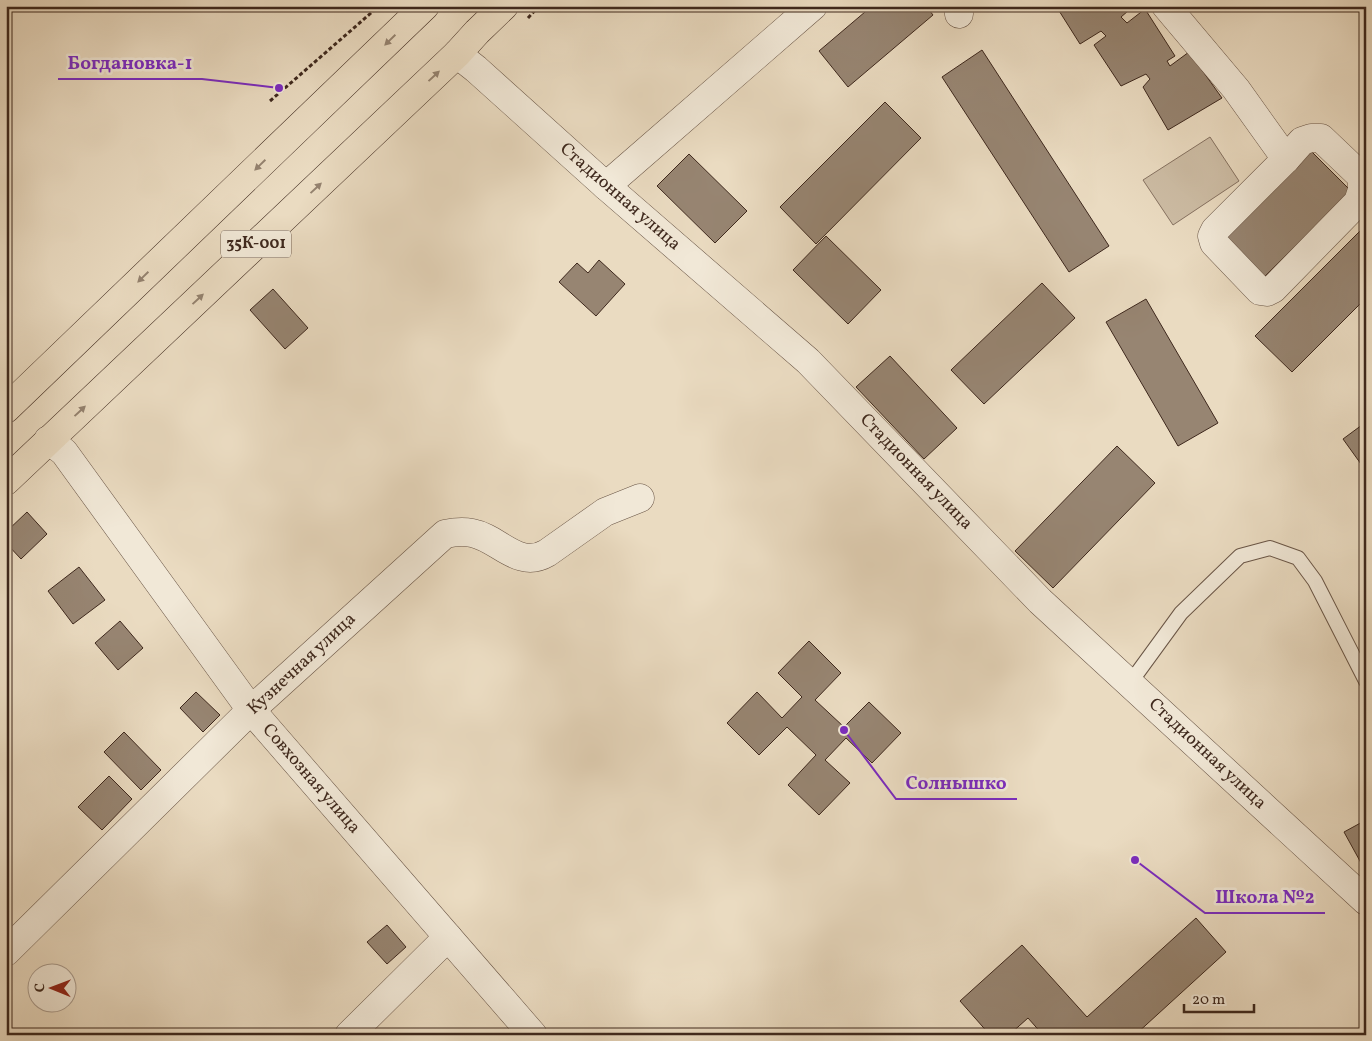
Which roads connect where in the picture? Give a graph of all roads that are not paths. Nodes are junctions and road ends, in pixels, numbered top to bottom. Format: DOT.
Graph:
graph roads {
  1 [pos="425,6"];
  2 [pos="504,6"];
  3 [pos="813,6"];
  4 [pos="1166,6"];
  5 [pos="457,54"];
  6 [pos="1286,160"];
  7 [pos="606,186"];
  8 [pos="6,409"];
  9 [pos="48,440"];
  10 [pos="6,481"];
  11 [pos="640,498"];
  12 [pos="1366,681"];
  13 [pos="1130,683"];
  14 [pos="251,710"];
  15 [pos="1366,901"];
  16 [pos="448,936"];
  17 [pos="6,952"];
  18 [pos="349,1035"];
  19 [pos="533,1035"];
  1 -- 8 [label="main road, 35К-001, one-way"];
  2 -- 5 [label="main road, 35К-001"];
  3 -- 7 [label="street"];
  4 -- 6 [label="street"];
  5 -- 7 [label="street, Стадионная улица"];
  9 -- 5 [label="main road, 35К-001, one-way"];
  6 -- 6 [label="street"];
  7 -- 13 [label="street, Стадионная улица"];
  9 -- 10 [label="main road, 35К-001"];
  9 -- 14 [label="street, Совхозная улица"];
  11 -- 14 [label="street, Кузнечная улица"];
  12 -- 13 [label="lane"];
  13 -- 15 [label="street, Стадионная улица"];
  14 -- 16 [label="street, Совхозная улица"];
  14 -- 17 [label="street, Кузнечная улица"];
  16 -- 18 [label="street"];
  16 -- 19 [label="street, Совхозная улица"];
}
